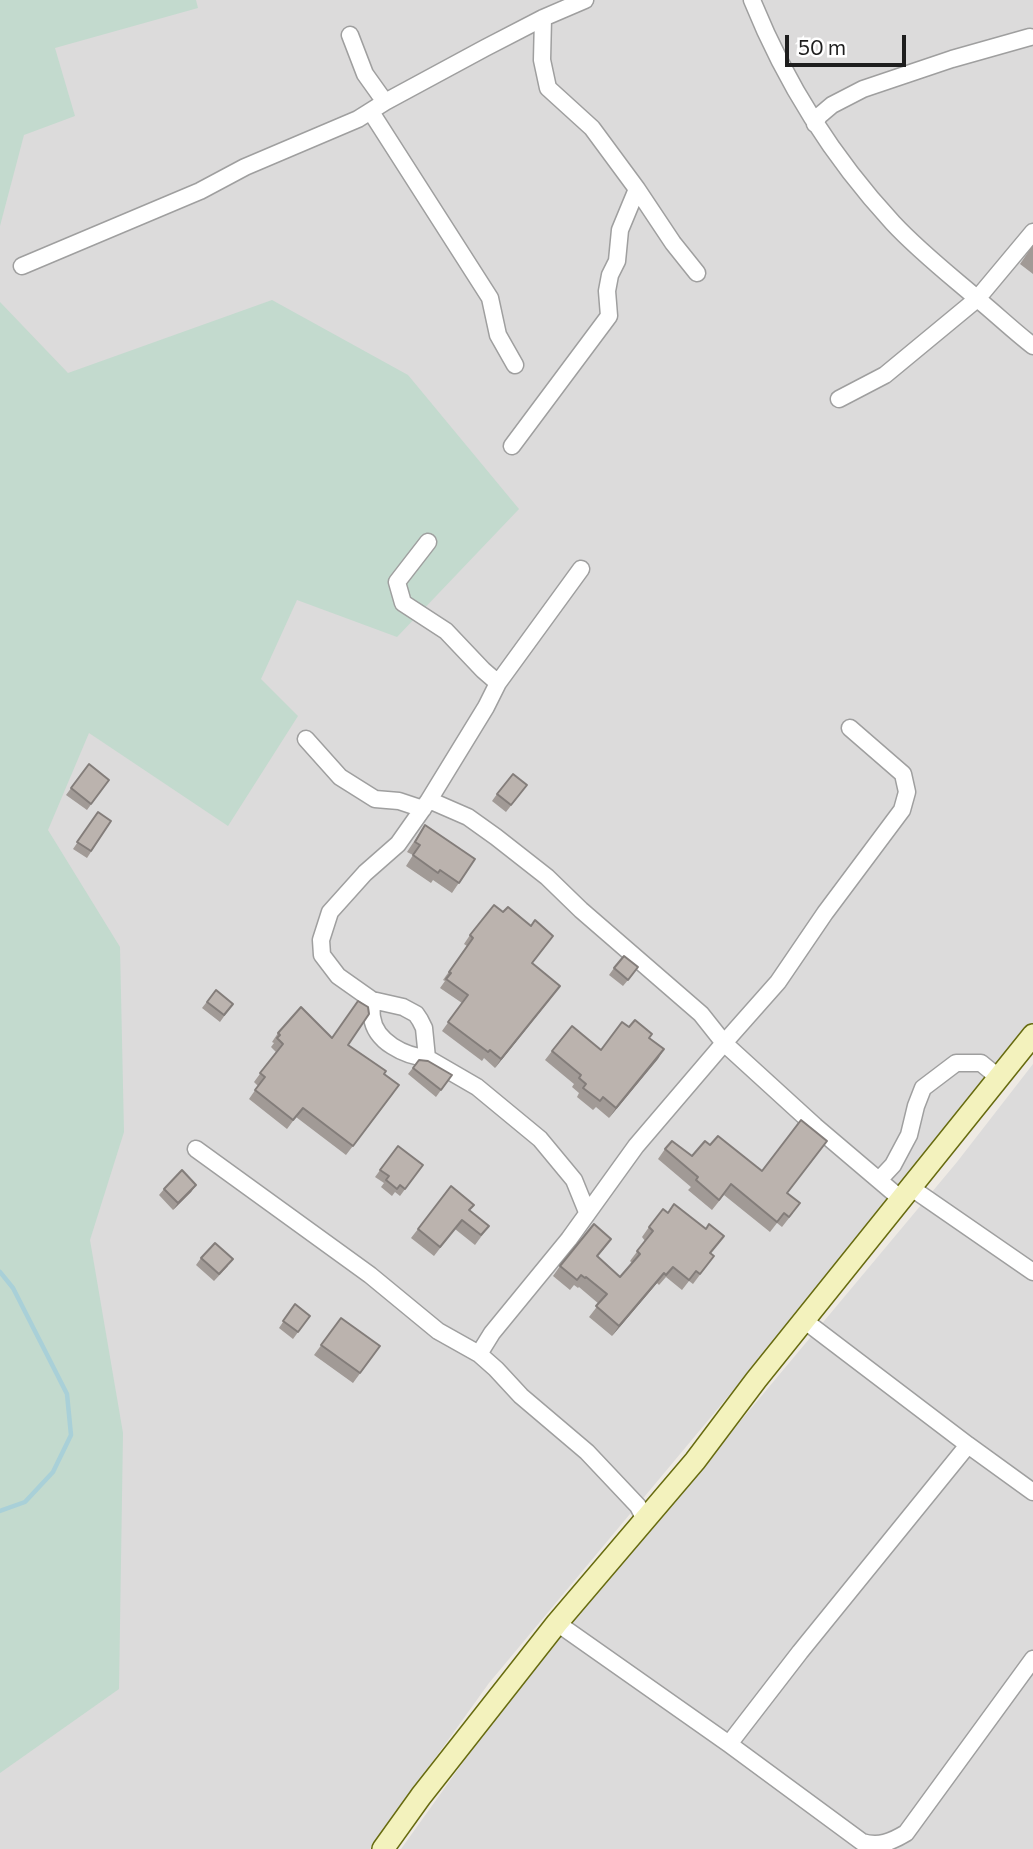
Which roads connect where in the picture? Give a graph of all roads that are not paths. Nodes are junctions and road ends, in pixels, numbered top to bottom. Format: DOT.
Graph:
graph roads {
  1 [pos="585,0"];
  2 [pos="752,0"];
  3 [pos="561,4"];
  4 [pos="543,18"];
  5 [pos="350,35"];
  6 [pos="1030,37"];
  7 [pos="385,102"];
  8 [pos="371,112"];
  9 [pos="815,124"];
  10 [pos="637,189"];
  11 [pos="1033,232"];
  12 [pos="22,265"];
  13 [pos="697,273"];
  14 [pos="978,299"];
  15 [pos="1033,346"];
  16 [pos="515,365"];
  17 [pos="839,399"];
  18 [pos="512,446"];
  19 [pos="428,542"];
  20 [pos="581,569"];
  21 [pos="498,683"];
  22 [pos="850,727"];
  23 [pos="306,739"];
  24 [pos="426,804"];
  25 [pos="372,1000"];
  26 [pos="1033,1035"];
  27 [pos="724,1043"];
  28 [pos="427,1058"];
  29 [pos="998,1077"];
  30 [pos="196,1149"];
  31 [pos="574,1180"];
  32 [pos="879,1180"];
  33 [pos="603,1193"];
  34 [pos="905,1193"];
  35 [pos="587,1212"];
  36 [pos="1033,1272"];
  37 [pos="805,1321"];
  38 [pos="479,1354"];
  39 [pos="968,1445"];
  40 [pos="1033,1492"];
  41 [pos="644,1518"];
  42 [pos="557,1623"];
  43 [pos="1033,1659"];
  44 [pos="729,1744"];
  45 [pos="383,1849"];
  1 -- 3 [label="street"];
  2 -- 9 [label="street"];
  3 -- 4 [label="street"];
  4 -- 7 [label="street"];
  4 -- 10 [label="street"];
  5 -- 7 [label="street"];
  6 -- 9 [label="street"];
  7 -- 8 [label="street"];
  8 -- 12 [label="street"];
  8 -- 16 [label="street"];
  9 -- 14 [label="street"];
  10 -- 13 [label="street"];
  10 -- 18 [label="street"];
  11 -- 14 [label="street"];
  14 -- 15 [label="street"];
  14 -- 17 [label="street"];
  19 -- 21 [label="street"];
  20 -- 21 [label="street"];
  21 -- 24 [label="street"];
  22 -- 27 [label="street"];
  23 -- 24 [label="street"];
  24 -- 25 [label="street"];
  24 -- 27 [label="street"];
  25 -- 28 [label="street"];
  25 -- 28 [label="street"];
  26 -- 29 [label="street"];
  27 -- 32 [label="street"];
  27 -- 33 [label="street"];
  28 -- 31 [label="street"];
  29 -- 32 [label="street"];
  29 -- 34 [label="street"];
  30 -- 38 [label="street"];
  31 -- 33 [label="street"];
  31 -- 35 [label="street"];
  32 -- 34 [label="street"];
  33 -- 35 [label="street"];
  34 -- 36 [label="street"];
  34 -- 37 [label="street"];
  35 -- 38 [label="street"];
  37 -- 39 [label="street"];
  37 -- 41 [label="street"];
  38 -- 41 [label="street"];
  39 -- 40 [label="street"];
  39 -- 44 [label="street"];
  41 -- 42 [label="street"];
  42 -- 44 [label="street"];
  42 -- 45 [label="street"];
  43 -- 44 [label="street"];
}
